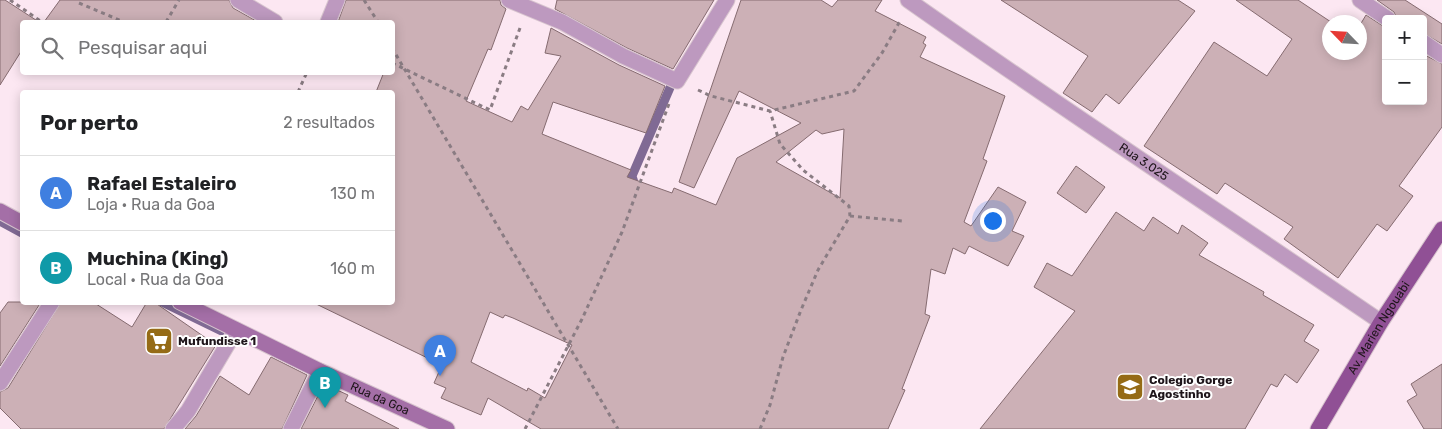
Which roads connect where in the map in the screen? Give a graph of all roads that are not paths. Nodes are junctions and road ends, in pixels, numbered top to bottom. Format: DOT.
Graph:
graph roads {
  1 [pos="238,0"];
  2 [pos="338,0"];
  3 [pos="509,0"];
  4 [pos="727,0"];
  5 [pos="1360,0"];
  6 [pos="911,2"];
  7 [pos="1382,15"];
  8 [pos="273,20"];
  9 [pos="329,20"];
  10 [pos="1427,45"];
  11 [pos="1442,55"];
  12 [pos="0,211"];
  13 [pos="20,222"];
  14 [pos="1442,229"];
  15 [pos="50,305"];
  16 [pos="186,305"];
  17 [pos="1381,322"];
  18 [pos="236,330"];
  19 [pos="320,371"];
  20 [pos="0,383"];
  21 [pos="173,429"];
  22 [pos="291,429"];
  23 [pos="447,429"];
  24 [pos="1318,429"];
  1 -- 8 [label="street"];
  2 -- 9 [label="street"];
  3 -- 4 [label="street"];
  5 -- 7 [label="street"];
  6 -- 17 [label="street, Rua 3.025"];
  10 -- 11 [label="street"];
  12 -- 13 [label="street"];
  14 -- 17 [label="main road, Av. Marien Ngouabi"];
  15 -- 20 [label="street"];
  16 -- 18 [label="street, Rua da Goa"];
  17 -- 24 [label="main road, Av. Marien Ngouabi"];
  18 -- 19 [label="street, Rua da Goa"];
  18 -- 21 [label="street"];
  19 -- 22 [label="street"];
  19 -- 23 [label="street, Rua da Goa"];
}
